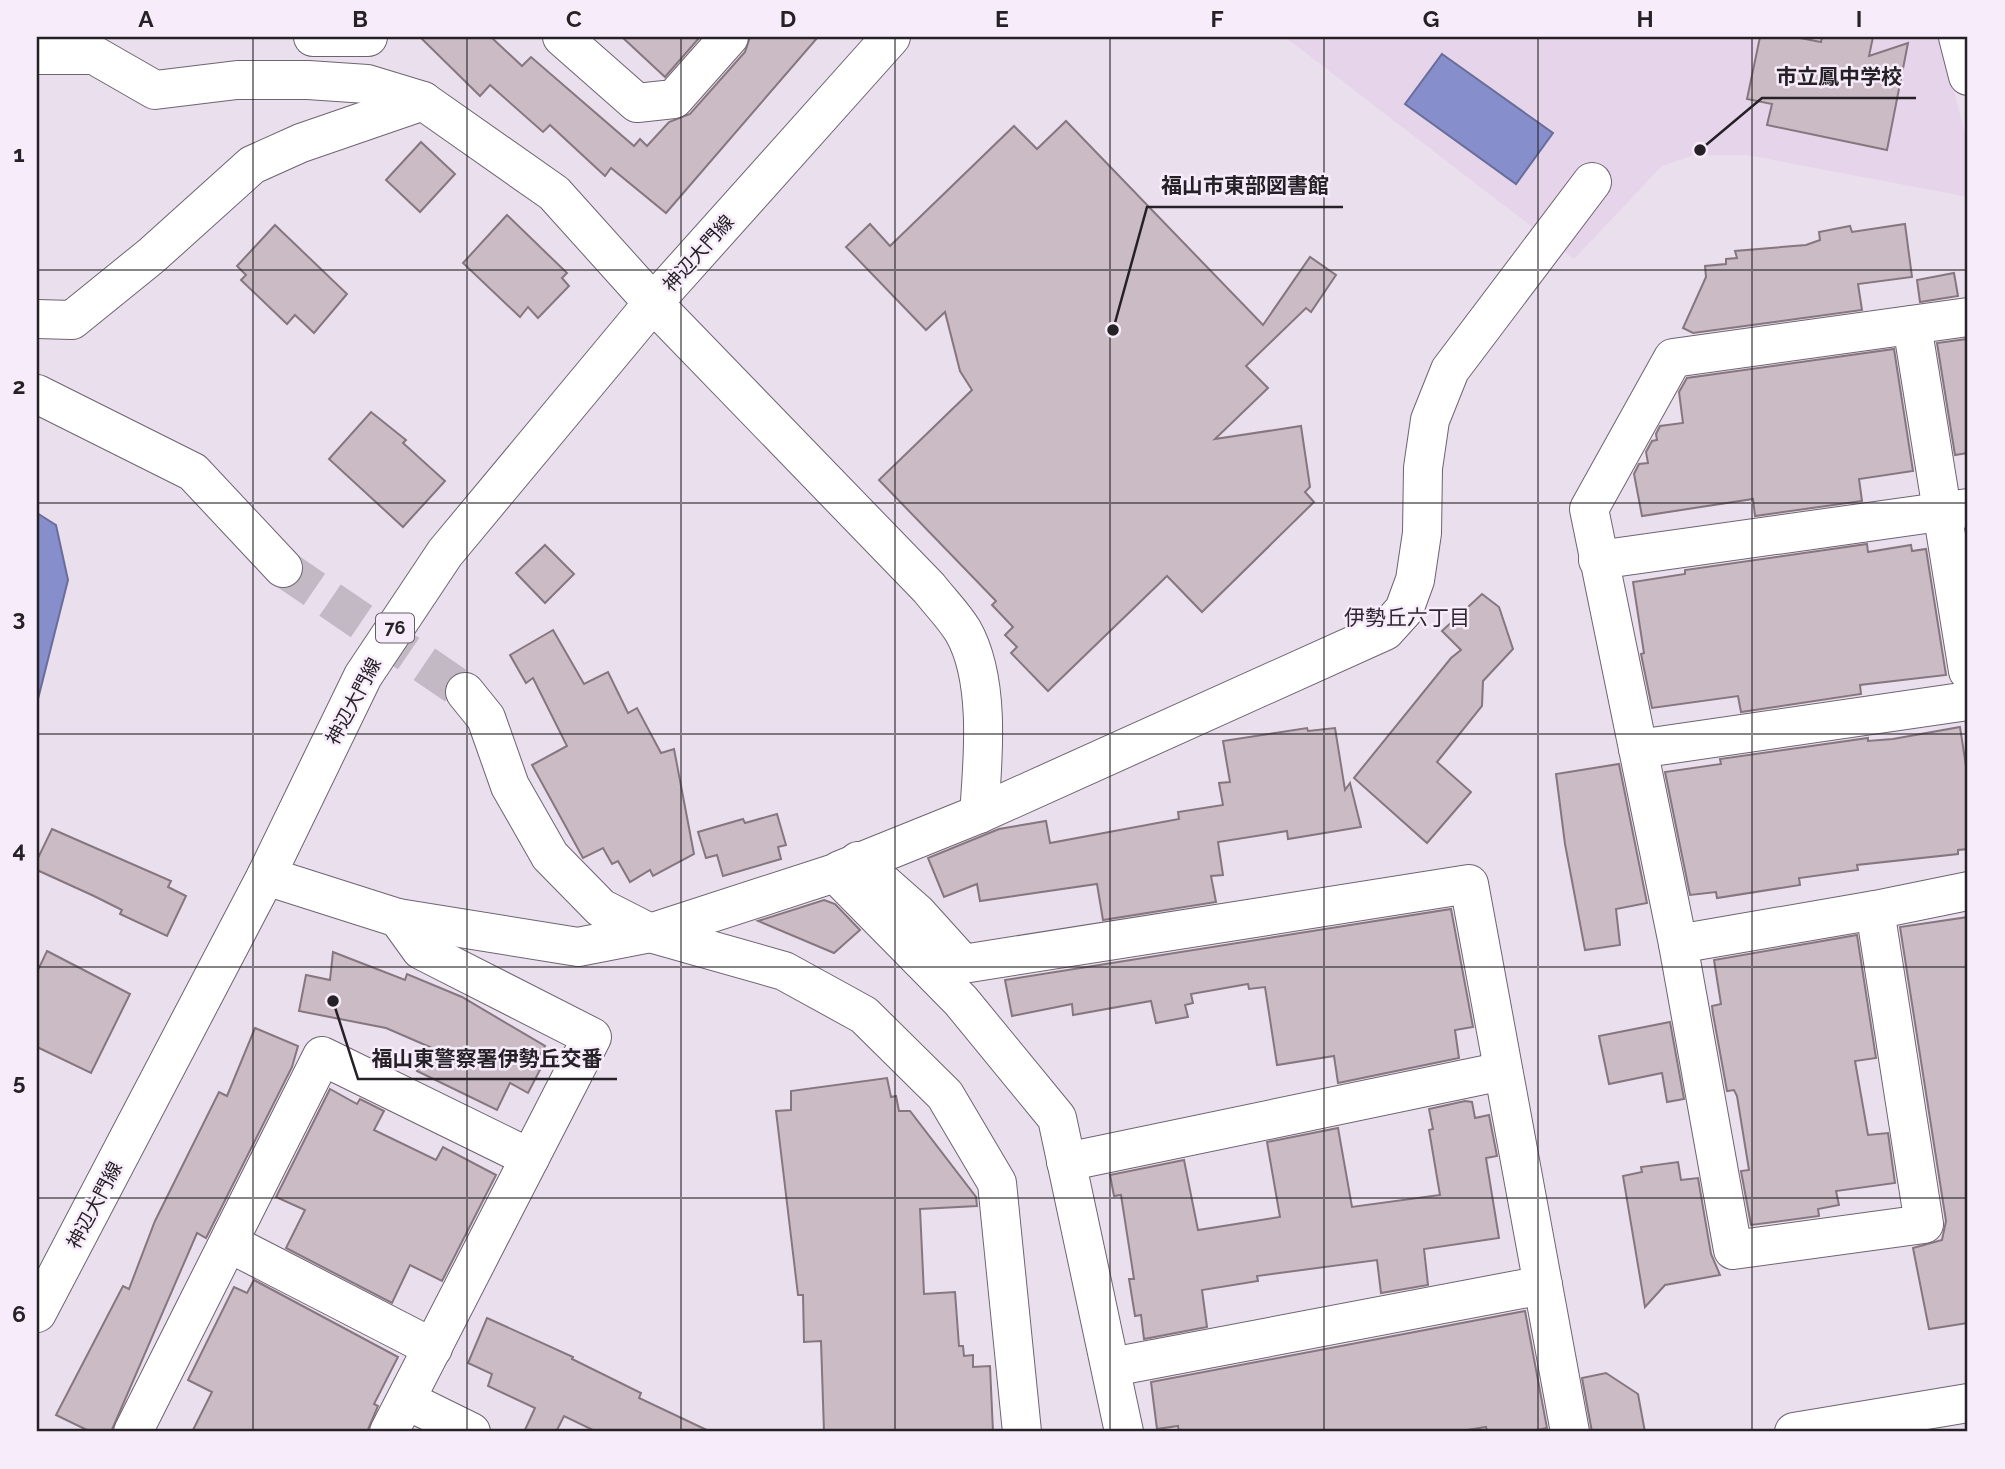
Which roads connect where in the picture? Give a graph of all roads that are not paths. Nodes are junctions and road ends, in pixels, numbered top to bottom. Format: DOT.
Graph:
graph roads {
  1 [pos="313,37"];
  2 [pos="368,37"];
  3 [pos="562,37"];
  4 [pos="729,37"];
  5 [pos="891,37"];
  6 [pos="1958,37"];
  7 [pos="95,46"];
  8 [pos="37,55"];
  9 [pos="1968,76"];
  10 [pos="423,101"];
  11 [pos="1592,182"];
  12 [pos="653,303"];
  13 [pos="1968,317"];
  14 [pos="37,319"];
  15 [pos="1912,326"];
  16 [pos="37,394"];
  17 [pos="1955,510"];
  18 [pos="1598,560"];
  19 [pos="283,568"];
  20 [pos="1968,671"];
  21 [pos="465,692"];
  22 [pos="1968,701"];
  23 [pos="1638,749"];
  24 [pos="979,814"];
  25 [pos="846,867"];
  26 [pos="266,876"];
  27 [pos="1968,891"];
  28 [pos="1875,910"];
  29 [pos="398,918"];
  30 [pos="650,933"];
  31 [pos="1678,944"];
  32 [pos="1503,1071"];
  33 [pos="530,1158"];
  34 [pos="1066,1162"];
  35 [pos="229,1243"];
  36 [pos="1543,1285"];
  37 [pos="37,1313"];
  38 [pos="433,1348"];
  39 [pos="1112,1367"];
  40 [pos="1968,1403"];
  41 [pos="398,1416"];
  42 [pos="141,1430"];
  43 [pos="471,1432"];
  44 [pos="1022,1432"];
  45 [pos="1124,1432"];
  46 [pos="1570,1432"];
  47 [pos="1794,1432"];
  1 -- 2 [label="street"];
  3 -- 4 [label="street"];
  5 -- 12 [label="street, 神辺大門線 / 76"];
  6 -- 9 [label="street"];
  7 -- 8 [label="street"];
  7 -- 10 [label="street"];
  10 -- 12 [label="street"];
  10 -- 14 [label="street"];
  11 -- 24 [label="street"];
  12 -- 24 [label="street"];
  12 -- 26 [label="street, 神辺大門線 / 76"];
  13 -- 15 [label="street"];
  15 -- 17 [label="street"];
  15 -- 18 [label="street"];
  16 -- 19 [label="street"];
  17 -- 18 [label="street"];
  17 -- 20 [label="street"];
  18 -- 23 [label="street"];
  21 -- 30 [label="street"];
  22 -- 23 [label="street"];
  23 -- 31 [label="street"];
  24 -- 25 [label="street"];
  25 -- 30 [label="street"];
  25 -- 32 [label="street"];
  25 -- 34 [label="street"];
  26 -- 29 [label="street"];
  26 -- 37 [label="street, 神辺大門線 / 76"];
  27 -- 28 [label="street"];
  28 -- 31 [label="street"];
  28 -- 31 [label="street"];
  29 -- 30 [label="street"];
  29 -- 33 [label="street"];
  30 -- 44 [label="street"];
  32 -- 34 [label="street"];
  32 -- 36 [label="street"];
  33 -- 35 [label="street"];
  33 -- 38 [label="street"];
  34 -- 39 [label="street"];
  35 -- 38 [label="street"];
  35 -- 42 [label="street"];
  36 -- 39 [label="street"];
  36 -- 46 [label="street"];
  38 -- 41 [label="street"];
  39 -- 45 [label="street"];
  40 -- 47 [label="street"];
  41 -- 43 [label="street"];
}
